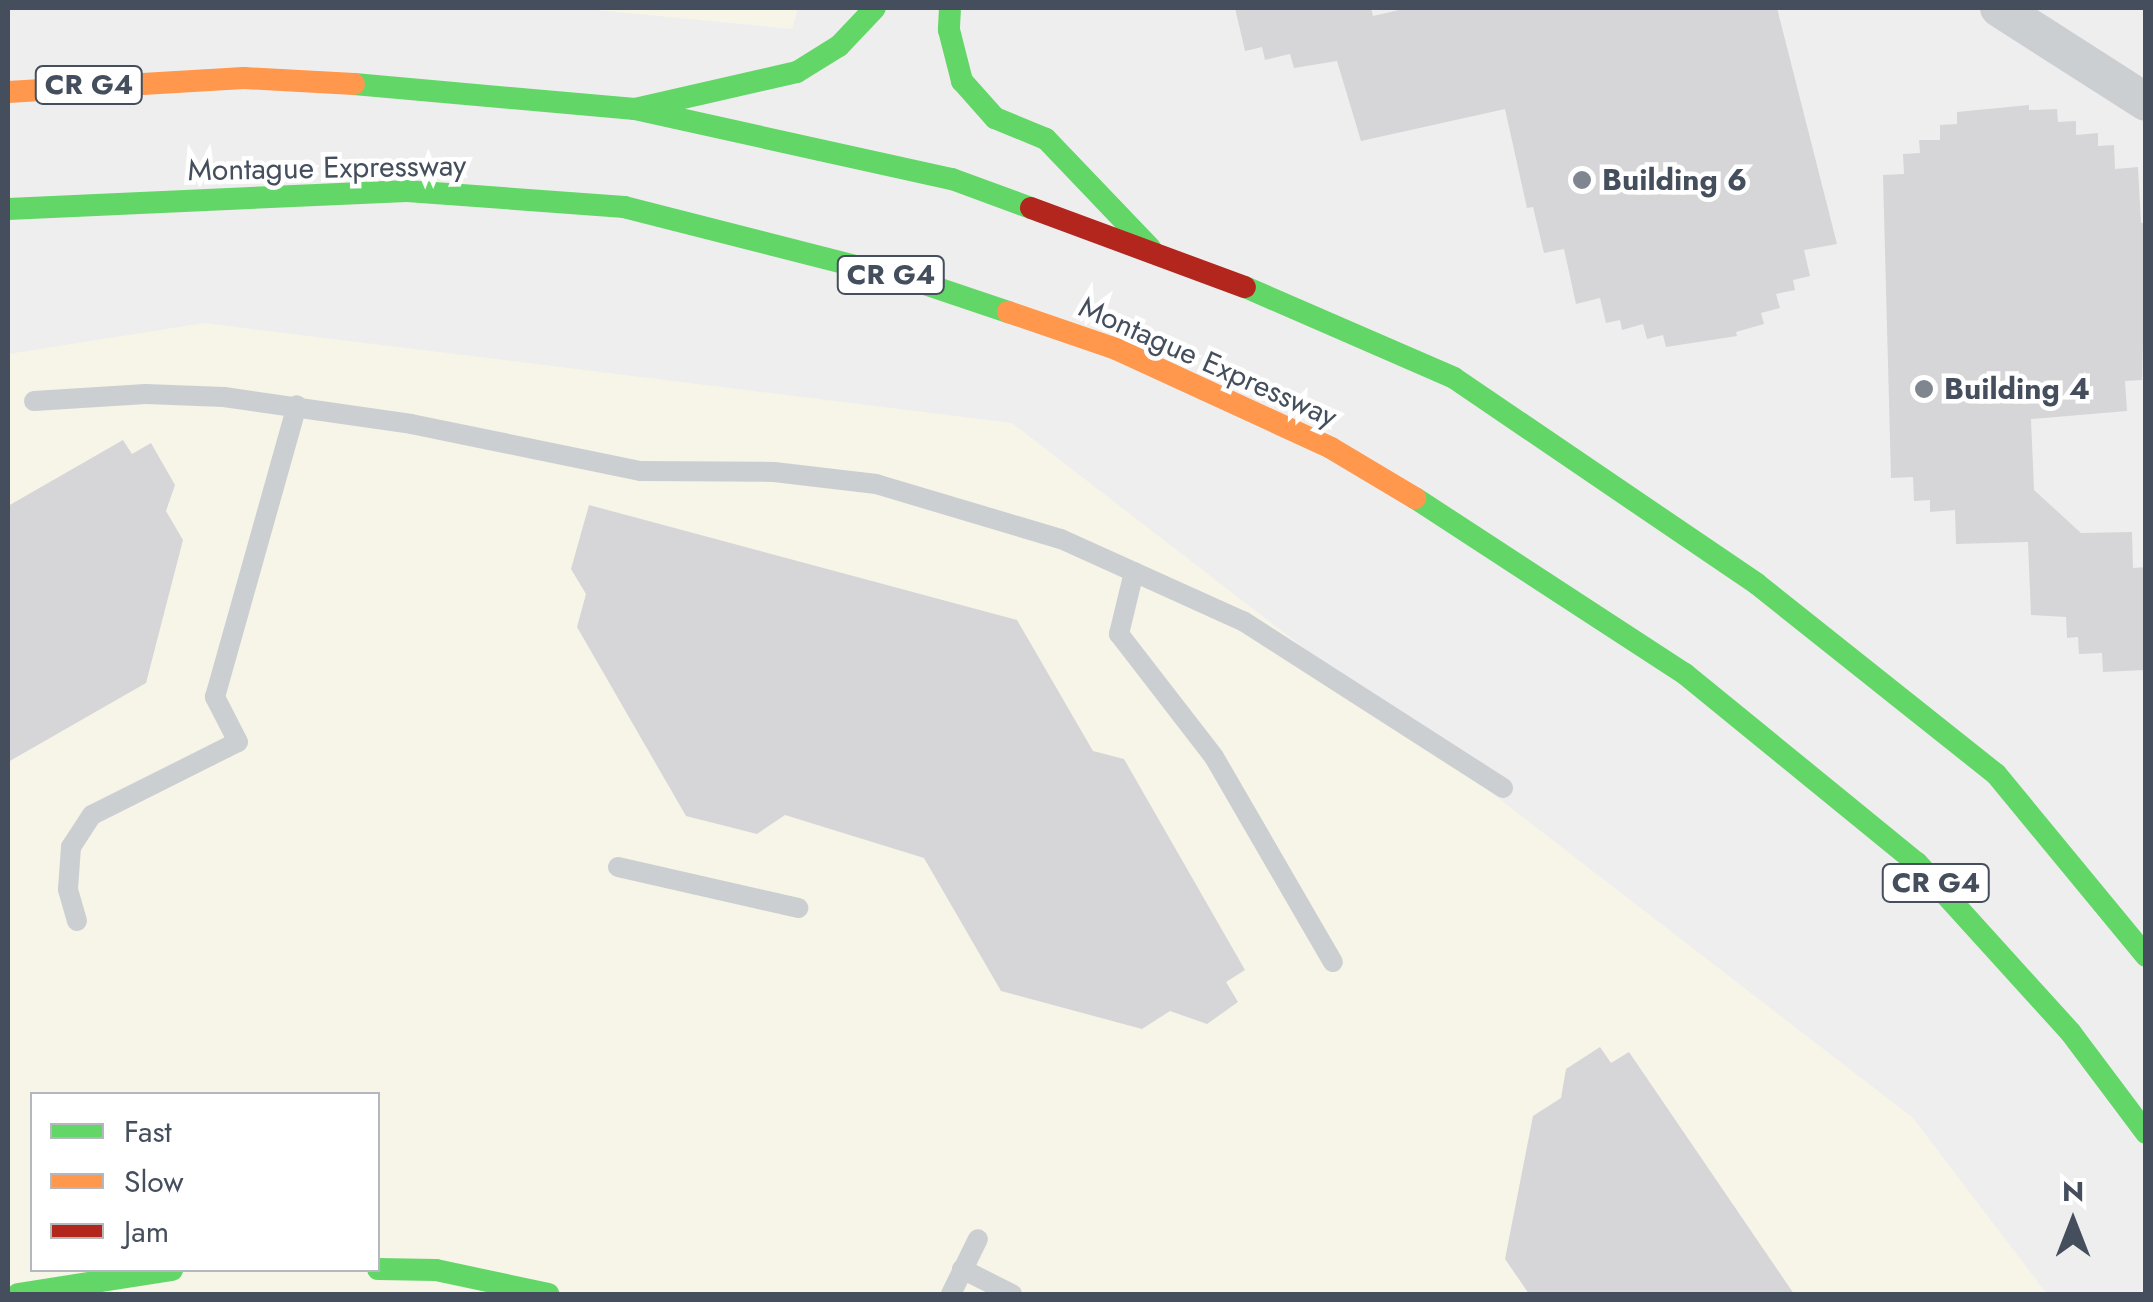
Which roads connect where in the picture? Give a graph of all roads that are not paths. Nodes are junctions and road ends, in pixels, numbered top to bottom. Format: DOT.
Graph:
graph roads {
  1 [pos="874,8"];
  2 [pos="950,8"];
  3 [pos="1999,8"];
  4 [pos="8,92"];
  5 [pos="2146,102"];
  6 [pos="636,109"];
  7 [pos="8,209"];
  8 [pos="1150,248"];
  9 [pos="34,401"];
  10 [pos="297,405"];
  11 [pos="1134,572"];
  12 [pos="1503,788"];
  13 [pos="618,867"];
  14 [pos="798,908"];
  15 [pos="78,921"];
  16 [pos="2146,956"];
  17 [pos="1333,962"];
  18 [pos="2146,1133"];
  19 [pos="978,1238"];
  20 [pos="380,1269"];
  21 [pos="962,1269"];
  22 [pos="436,1270"];
  23 [pos="159,1272"];
  24 [pos="18,1294"];
  25 [pos="432,1294"];
  26 [pos="548,1294"];
  27 [pos="951,1294"];
  28 [pos="1012,1294"];
  1 -- 6 [label="main road"];
  2 -- 8 [label="main road"];
  3 -- 5 [label="street"];
  4 -- 6 [label="main road, CR G4"];
  6 -- 8 [label="main road, CR G4"];
  7 -- 18 [label="main road, Montague Expressway / CR G4"];
  8 -- 16 [label="main road, CR G4"];
  9 -- 10 [label="lane"];
  10 -- 11 [label="lane"];
  10 -- 15 [label="lane"];
  11 -- 12 [label="lane"];
  11 -- 17 [label="lane"];
  13 -- 14 [label="lane"];
  19 -- 21 [label="lane"];
  20 -- 22 [label="main road"];
  21 -- 27 [label="lane"];
  21 -- 28 [label="lane"];
  22 -- 25 [label="lane"];
  22 -- 26 [label="main road"];
  23 -- 24 [label="main road"];
}
